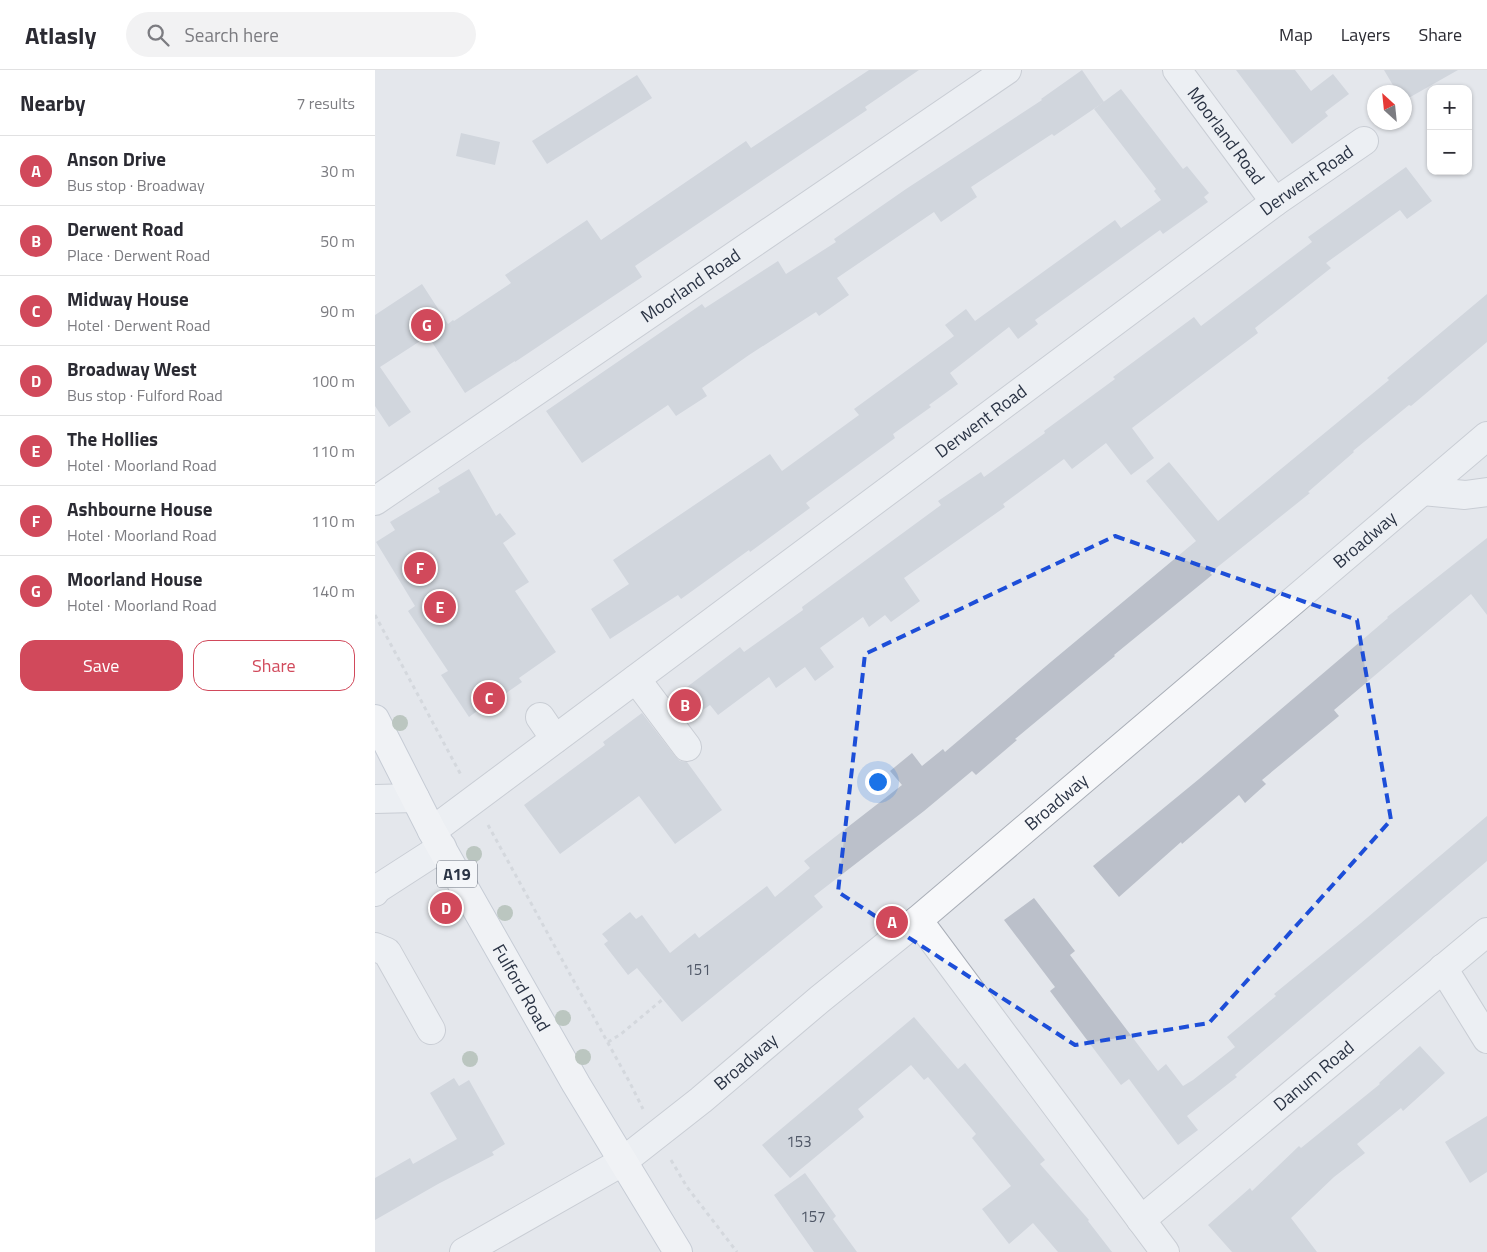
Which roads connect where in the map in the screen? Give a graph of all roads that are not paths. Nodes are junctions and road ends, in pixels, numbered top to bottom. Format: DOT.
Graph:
graph roads {
  1 [pos="1007,70"];
  2 [pos="1177,70"];
  3 [pos="1364,141"];
  4 [pos="1275,202"];
  5 [pos="1487,436"];
  6 [pos="1423,491"];
  7 [pos="1487,492"];
  8 [pos="375,501"];
  9 [pos="636,679"];
  10 [pos="540,717"];
  11 [pos="375,719"];
  12 [pos="555,739"];
  13 [pos="687,747"];
  14 [pos="415,798"];
  15 [pos="375,799"];
  16 [pos="437,839"];
  17 [pos="375,892"];
  18 [pos="918,920"];
  19 [pos="1487,932"];
  20 [pos="375,947"];
  21 [pos="1443,968"];
  22 [pos="431,1030"];
  23 [pos="1487,1039"];
  24 [pos="622,1162"];
  25 [pos="1141,1220"];
  26 [pos="464,1252"];
  27 [pos="678,1252"];
  28 [pos="1165,1252"];
  1 -- 8 [label="street, Moorland Road"];
  2 -- 4 [label="street, Moorland Road"];
  3 -- 4 [label="street, Derwent Road"];
  4 -- 9 [label="street, Derwent Road"];
  5 -- 6 [label="street, Broadway"];
  6 -- 7 [label="street"];
  6 -- 18 [label="street, Broadway"];
  9 -- 12 [label="street, Derwent Road"];
  9 -- 13 [label="street"];
  10 -- 12 [label="street"];
  11 -- 14 [label="main road, Fulford Road / A19"];
  12 -- 16 [label="street, Derwent Road"];
  14 -- 15 [label="street"];
  14 -- 16 [label="main road, Fulford Road / A19"];
  16 -- 17 [label="street, Derwent Road"];
  16 -- 24 [label="main road, Fulford Road / A19"];
  18 -- 24 [label="street, Broadway"];
  18 -- 25 [label="street"];
  19 -- 21 [label="street, Danum Road"];
  20 -- 22 [label="street"];
  21 -- 23 [label="street"];
  21 -- 25 [label="street, Danum Road"];
  24 -- 26 [label="street, Broadway"];
  24 -- 27 [label="main road, Fulford Road / A19"];
  25 -- 28 [label="street"];
}
